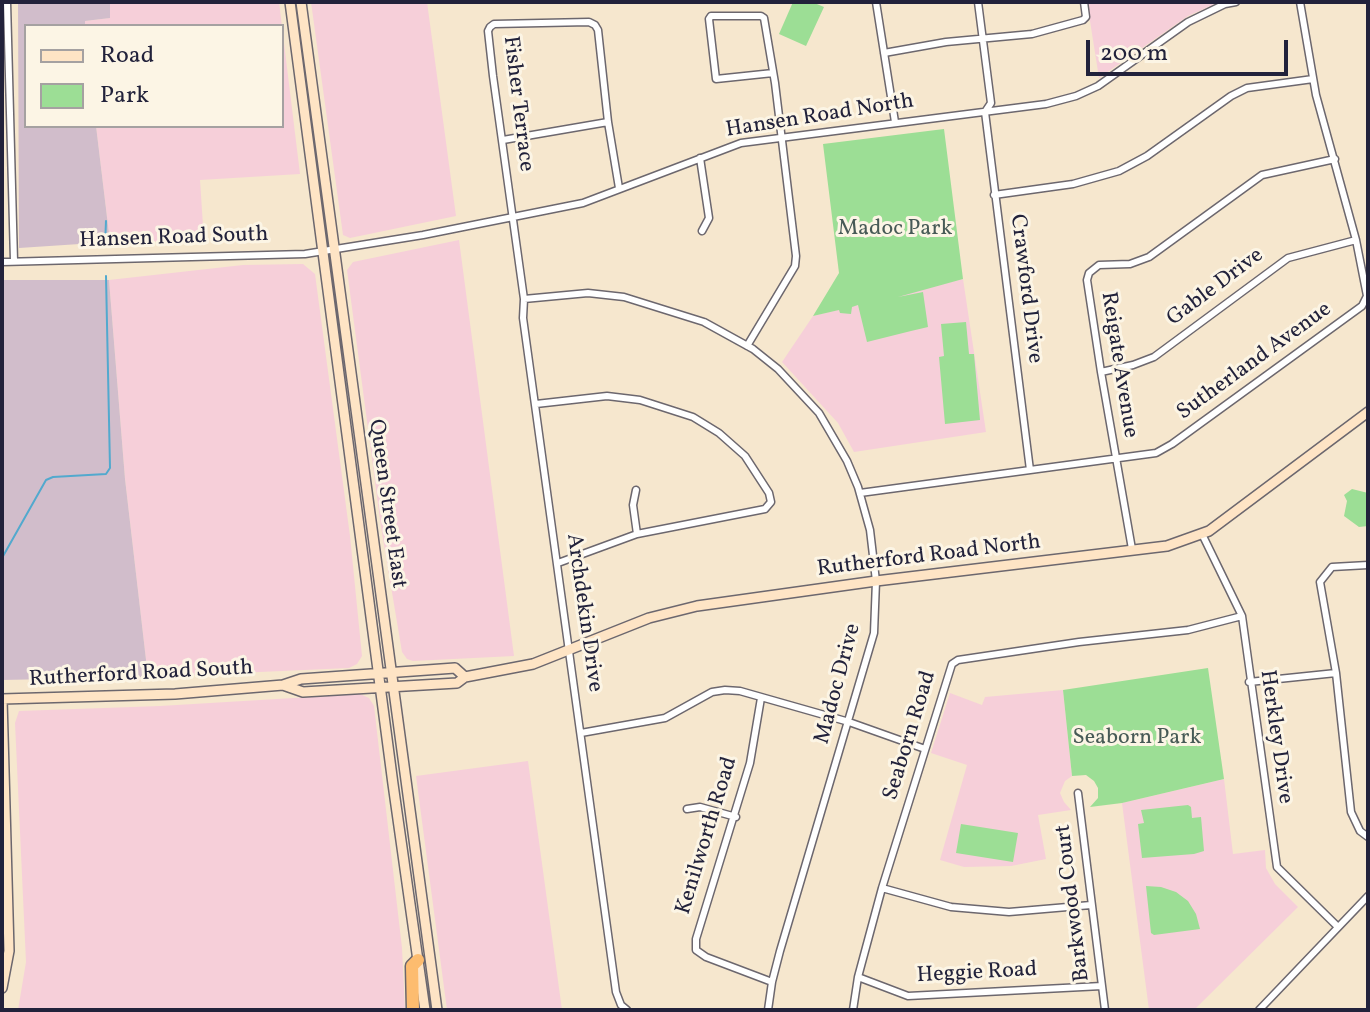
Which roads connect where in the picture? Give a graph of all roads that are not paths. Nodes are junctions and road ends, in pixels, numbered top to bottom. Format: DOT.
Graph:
graph roads {
  1 [pos="7,2"];
  2 [pos="290,2"];
  3 [pos="301,2"];
  4 [pos="876,2"];
  5 [pos="978,2"];
  6 [pos="1084,2"];
  7 [pos="1236,2"];
  8 [pos="1300,2"];
  9 [pos="984,40"];
  10 [pos="884,53"];
  11 [pos="773,73"];
  12 [pos="1313,79"];
  13 [pos="985,112"];
  14 [pos="608,122"];
  15 [pos="895,122"];
  16 [pos="781,137"];
  17 [pos="503,140"];
  18 [pos="700,158"];
  19 [pos="1335,159"];
  20 [pos="619,188"];
  21 [pos="994,195"];
  22 [pos="514,216"];
  23 [pos="702,231"];
  24 [pos="1356,240"];
  25 [pos="348,249"];
  26 [pos="334,250"];
  27 [pos="322,252"];
  28 [pos="14,261"];
  29 [pos="2,262"];
  30 [pos="524,299"];
  31 [pos="747,346"];
  32 [pos="1101,372"];
  33 [pos="536,404"];
  34 [pos="1368,412"];
  35 [pos="1115,458"];
  36 [pos="1030,470"];
  37 [pos="636,490"];
  38 [pos="860,493"];
  39 [pos="637,534"];
  40 [pos="1202,534"];
  41 [pos="1132,549"];
  42 [pos="558,563"];
  43 [pos="1368,565"];
  44 [pos="876,581"];
  45 [pos="1242,616"];
  46 [pos="570,651"];
  47 [pos="391,672"];
  48 [pos="379,673"];
  49 [pos="1336,673"];
  50 [pos="465,677"];
  51 [pos="1249,682"];
  52 [pos="283,685"];
  53 [pos="393,687"];
  54 [pos="381,688"];
  55 [pos="761,698"];
  56 [pos="2,699"];
  57 [pos="849,722"];
  58 [pos="581,733"];
  59 [pos="925,749"];
  60 [pos="1078,793"];
  61 [pos="687,809"];
  62 [pos="736,817"];
  63 [pos="1368,837"];
  64 [pos="882,888"];
  65 [pos="1368,896"];
  66 [pos="1091,905"];
  67 [pos="1338,927"];
  68 [pos="418,960"];
  69 [pos="858,977"];
  70 [pos="772,982"];
  71 [pos="1102,986"];
  72 [pos="2,988"];
  73 [pos="413,1010"];
  74 [pos="425,1010"];
  75 [pos="437,1010"];
  76 [pos="627,1010"];
  77 [pos="768,1010"];
  78 [pos="853,1010"];
  79 [pos="1105,1010"];
  80 [pos="1259,1010"];
  1 -- 28 [label="street"];
  2 -- 27 [label="main road, Queen Street East"];
  3 -- 26 [label="main road, Queen Street East"];
  4 -- 10 [label="street"];
  5 -- 9 [label="street, Crawford Drive"];
  6 -- 9 [label="street"];
  7 -- 13 [label="street, Hansen Road North"];
  8 -- 12 [label="street, Sutherland Avenue"];
  9 -- 10 [label="street"];
  9 -- 13 [label="street, Crawford Drive"];
  10 -- 15 [label="street"];
  11 -- 11 [label="street"];
  11 -- 16 [label="street"];
  12 -- 19 [label="street, Sutherland Avenue"];
  12 -- 21 [label="street"];
  13 -- 15 [label="street, Hansen Road North"];
  13 -- 21 [label="street, Crawford Drive"];
  14 -- 17 [label="street"];
  14 -- 17 [label="street, Fisher Terrace"];
  14 -- 20 [label="street, Fisher Terrace"];
  15 -- 16 [label="street, Hansen Road North"];
  16 -- 18 [label="street, Hansen Road North"];
  16 -- 31 [label="street"];
  17 -- 22 [label="street, Fisher Terrace"];
  18 -- 20 [label="street, Hansen Road North"];
  18 -- 23 [label="street"];
  19 -- 24 [label="street, Sutherland Avenue"];
  19 -- 32 [label="street, Reigate Avenue"];
  20 -- 22 [label="street, Hansen Road North"];
  21 -- 36 [label="street, Crawford Drive"];
  22 -- 25 [label="street, Hansen Road North"];
  22 -- 30 [label="street, Archdekin Drive"];
  24 -- 32 [label="street, Gable Drive"];
  24 -- 35 [label="street, Sutherland Avenue"];
  25 -- 26 [label="street, Hansen Road South"];
  26 -- 27 [label="street, Hansen Road South"];
  26 -- 47 [label="main road, Queen Street East"];
  27 -- 28 [label="street, Hansen Road South"];
  27 -- 48 [label="main road, Queen Street East"];
  28 -- 29 [label="street, Hansen Road South"];
  30 -- 31 [label="street, Madoc Drive"];
  30 -- 33 [label="street, Archdekin Drive"];
  31 -- 38 [label="street, Madoc Drive"];
  32 -- 35 [label="street, Reigate Avenue"];
  33 -- 39 [label="street"];
  33 -- 42 [label="street, Archdekin Drive"];
  34 -- 40 [label="main road, Rutherford Road North"];
  35 -- 36 [label="street, Sutherland Avenue"];
  35 -- 41 [label="street, Reigate Avenue"];
  36 -- 38 [label="street, Sutherland Avenue"];
  37 -- 39 [label="street"];
  38 -- 44 [label="street, Madoc Drive"];
  39 -- 42 [label="street"];
  40 -- 41 [label="main road, Rutherford Road North"];
  40 -- 45 [label="street, Herkley Drive"];
  41 -- 44 [label="main road, Rutherford Road North"];
  42 -- 46 [label="street, Archdekin Drive"];
  43 -- 49 [label="street"];
  44 -- 46 [label="main road, Rutherford Road North"];
  44 -- 57 [label="street, Madoc Drive"];
  45 -- 51 [label="street, Herkley Drive"];
  45 -- 59 [label="street, Seaborn Road"];
  46 -- 50 [label="main road, Rutherford Road North"];
  46 -- 58 [label="street, Archdekin Drive"];
  47 -- 48 [label="main road, Rutherford Road South"];
  47 -- 50 [label="main road, Rutherford Road South"];
  47 -- 53 [label="main road, Queen Street East"];
  48 -- 52 [label="main road, Rutherford Road South"];
  48 -- 54 [label="main road, Queen Street East"];
  49 -- 51 [label="street"];
  49 -- 63 [label="street"];
  50 -- 53 [label="main road, Rutherford Road North"];
  51 -- 67 [label="street, Herkley Drive"];
  52 -- 54 [label="main road, Rutherford Road South"];
  52 -- 56 [label="main road, Rutherford Road South"];
  53 -- 54 [label="main road, Rutherford Road South"];
  53 -- 75 [label="main road, Queen Street East"];
  54 -- 68 [label="main road, Queen Street East"];
  55 -- 57 [label="street"];
  55 -- 58 [label="street"];
  55 -- 62 [label="street, Kenilworth Road"];
  56 -- 72 [label="main road"];
  57 -- 59 [label="street"];
  57 -- 70 [label="street, Madoc Drive"];
  58 -- 76 [label="street, Archdekin Drive"];
  59 -- 64 [label="street, Seaborn Road"];
  60 -- 66 [label="street, Barkwood Court"];
  61 -- 62 [label="street"];
  62 -- 70 [label="street, Kenilworth Road"];
  64 -- 66 [label="street"];
  64 -- 69 [label="street, Seaborn Road"];
  65 -- 67 [label="street"];
  66 -- 71 [label="street, Barkwood Court"];
  67 -- 80 [label="street"];
  68 -- 73 [label="highway"];
  68 -- 74 [label="main road, Queen Street East"];
  69 -- 71 [label="street, Heggie Road"];
  69 -- 78 [label="street, Seaborn Road"];
  70 -- 77 [label="street, Madoc Drive"];
  71 -- 79 [label="street, Barkwood Court"];
}
